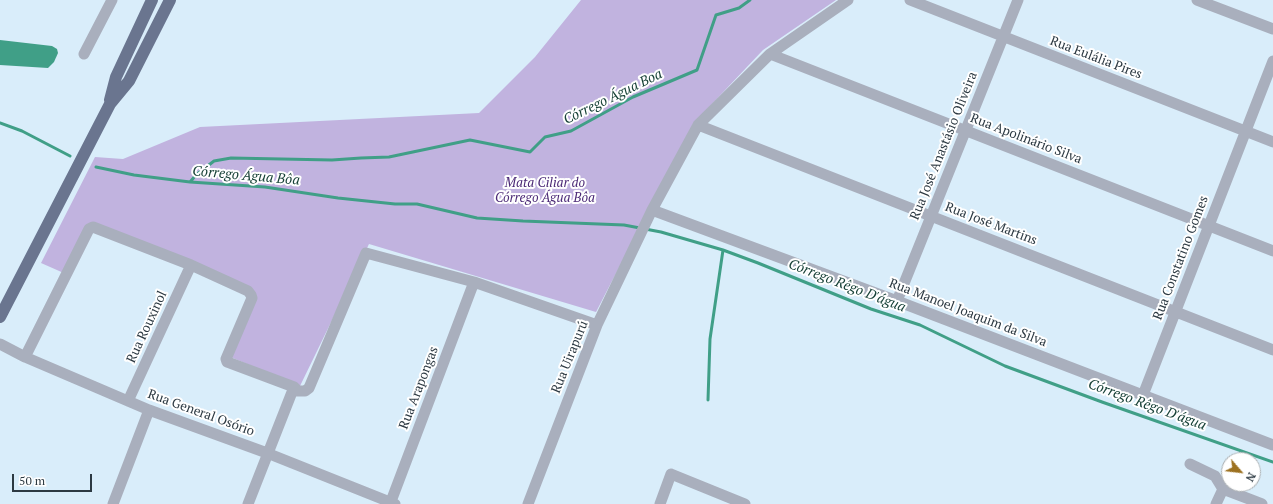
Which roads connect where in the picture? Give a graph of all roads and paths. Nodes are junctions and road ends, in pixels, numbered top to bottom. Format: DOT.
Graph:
graph roads {
  1 [pos="112,0"];
  2 [pos="152,0"];
  3 [pos="170,0"];
  4 [pos="848,0"];
  5 [pos="910,0"];
  6 [pos="1018,0"];
  7 [pos="1197,0"];
  8 [pos="1273,29"];
  9 [pos="1003,37"];
  10 [pos="84,54"];
  11 [pos="770,54"];
  12 [pos="1273,61"];
  13 [pos="110,104"];
  14 [pos="698,125"];
  15 [pos="966,130"];
  16 [pos="1246,131"];
  17 [pos="1273,142"];
  18 [pos="652,210"];
  19 [pos="932,216"];
  20 [pos="1209,226"];
  21 [pos="1273,250"];
  22 [pos="191,265"];
  23 [pos="476,283"];
  24 [pos="897,302"];
  25 [pos="1176,312"];
  26 [pos="0,317"];
  27 [pos="597,325"];
  28 [pos="0,344"];
  29 [pos="1273,350"];
  30 [pos="25,357"];
  31 [pos="294,387"];
  32 [pos="1143,395"];
  33 [pos="128,401"];
  34 [pos="149,410"];
  35 [pos="1273,445"];
  36 [pos="267,453"];
  37 [pos="1190,464"];
  38 [pos="1221,486"];
  39 [pos="1222,492"];
  40 [pos="1231,492"];
  41 [pos="392,503"];
  42 [pos="113,504"];
  43 [pos="248,504"];
  44 [pos="528,504"];
  45 [pos="660,504"];
  46 [pos="745,504"];
  47 [pos="1216,504"];
  48 [pos="1262,504"];
  1 -- 10 [label="street"];
  2 -- 13 [label="highway"];
  3 -- 13 [label="highway"];
  4 -- 11 [label="street, Rua Uirapurú"];
  5 -- 9 [label="street, Rua Eulália Pires"];
  6 -- 9 [label="street, Rua José Anastásio Oliveira"];
  7 -- 8 [label="street"];
  9 -- 15 [label="street, Rua José Anastásio Oliveira"];
  9 -- 16 [label="street, Rua Eulália Pires"];
  11 -- 14 [label="street, Rua Uirapurú"];
  11 -- 15 [label="street, Rua Apolinário Silva"];
  12 -- 16 [label="street, Rua Constatino Gomes"];
  13 -- 26 [label="highway"];
  14 -- 18 [label="street, Rua Uirapurú"];
  14 -- 19 [label="street, Rua José Martins"];
  15 -- 19 [label="street, Rua José Anastásio Oliveira"];
  15 -- 20 [label="street, Rua Apolinário Silva"];
  16 -- 17 [label="street, Rua Eulália Pires"];
  16 -- 20 [label="street, Rua Constatino Gomes"];
  18 -- 24 [label="street, Rua Manoel Joaquim da Silva"];
  18 -- 27 [label="street, Rua Uirapurú"];
  19 -- 24 [label="street, Rua José Anastásio Oliveira"];
  19 -- 25 [label="street, Rua José Martins"];
  20 -- 21 [label="street, Rua Apolinário Silva"];
  20 -- 25 [label="street, Rua Constatino Gomes"];
  22 -- 30 [label="street"];
  22 -- 31 [label="street"];
  22 -- 33 [label="street, Rua Rouxinol"];
  23 -- 27 [label="street"];
  23 -- 31 [label="street"];
  23 -- 41 [label="street, Rua Arapongas"];
  24 -- 32 [label="street, Rua Manoel Joaquim da Silva"];
  25 -- 29 [label="street, Rua José Martins"];
  25 -- 32 [label="street, Rua Constatino Gomes"];
  27 -- 44 [label="street, Rua Uirapurú"];
  28 -- 30 [label="street, Rua General Osório"];
  30 -- 33 [label="street, Rua General Osório"];
  31 -- 36 [label="street"];
  32 -- 35 [label="street, Rua Manoel Joaquim da Silva"];
  33 -- 34 [label="street, Rua General Osório"];
  34 -- 36 [label="street, Rua General Osório"];
  34 -- 42 [label="street"];
  36 -- 41 [label="street, Rua General Osório"];
  36 -- 43 [label="street"];
  37 -- 38 [label="street"];
  39 -- 47 [label="street"];
  40 -- 48 [label="street"];
  45 -- 46 [label="street"];
}
